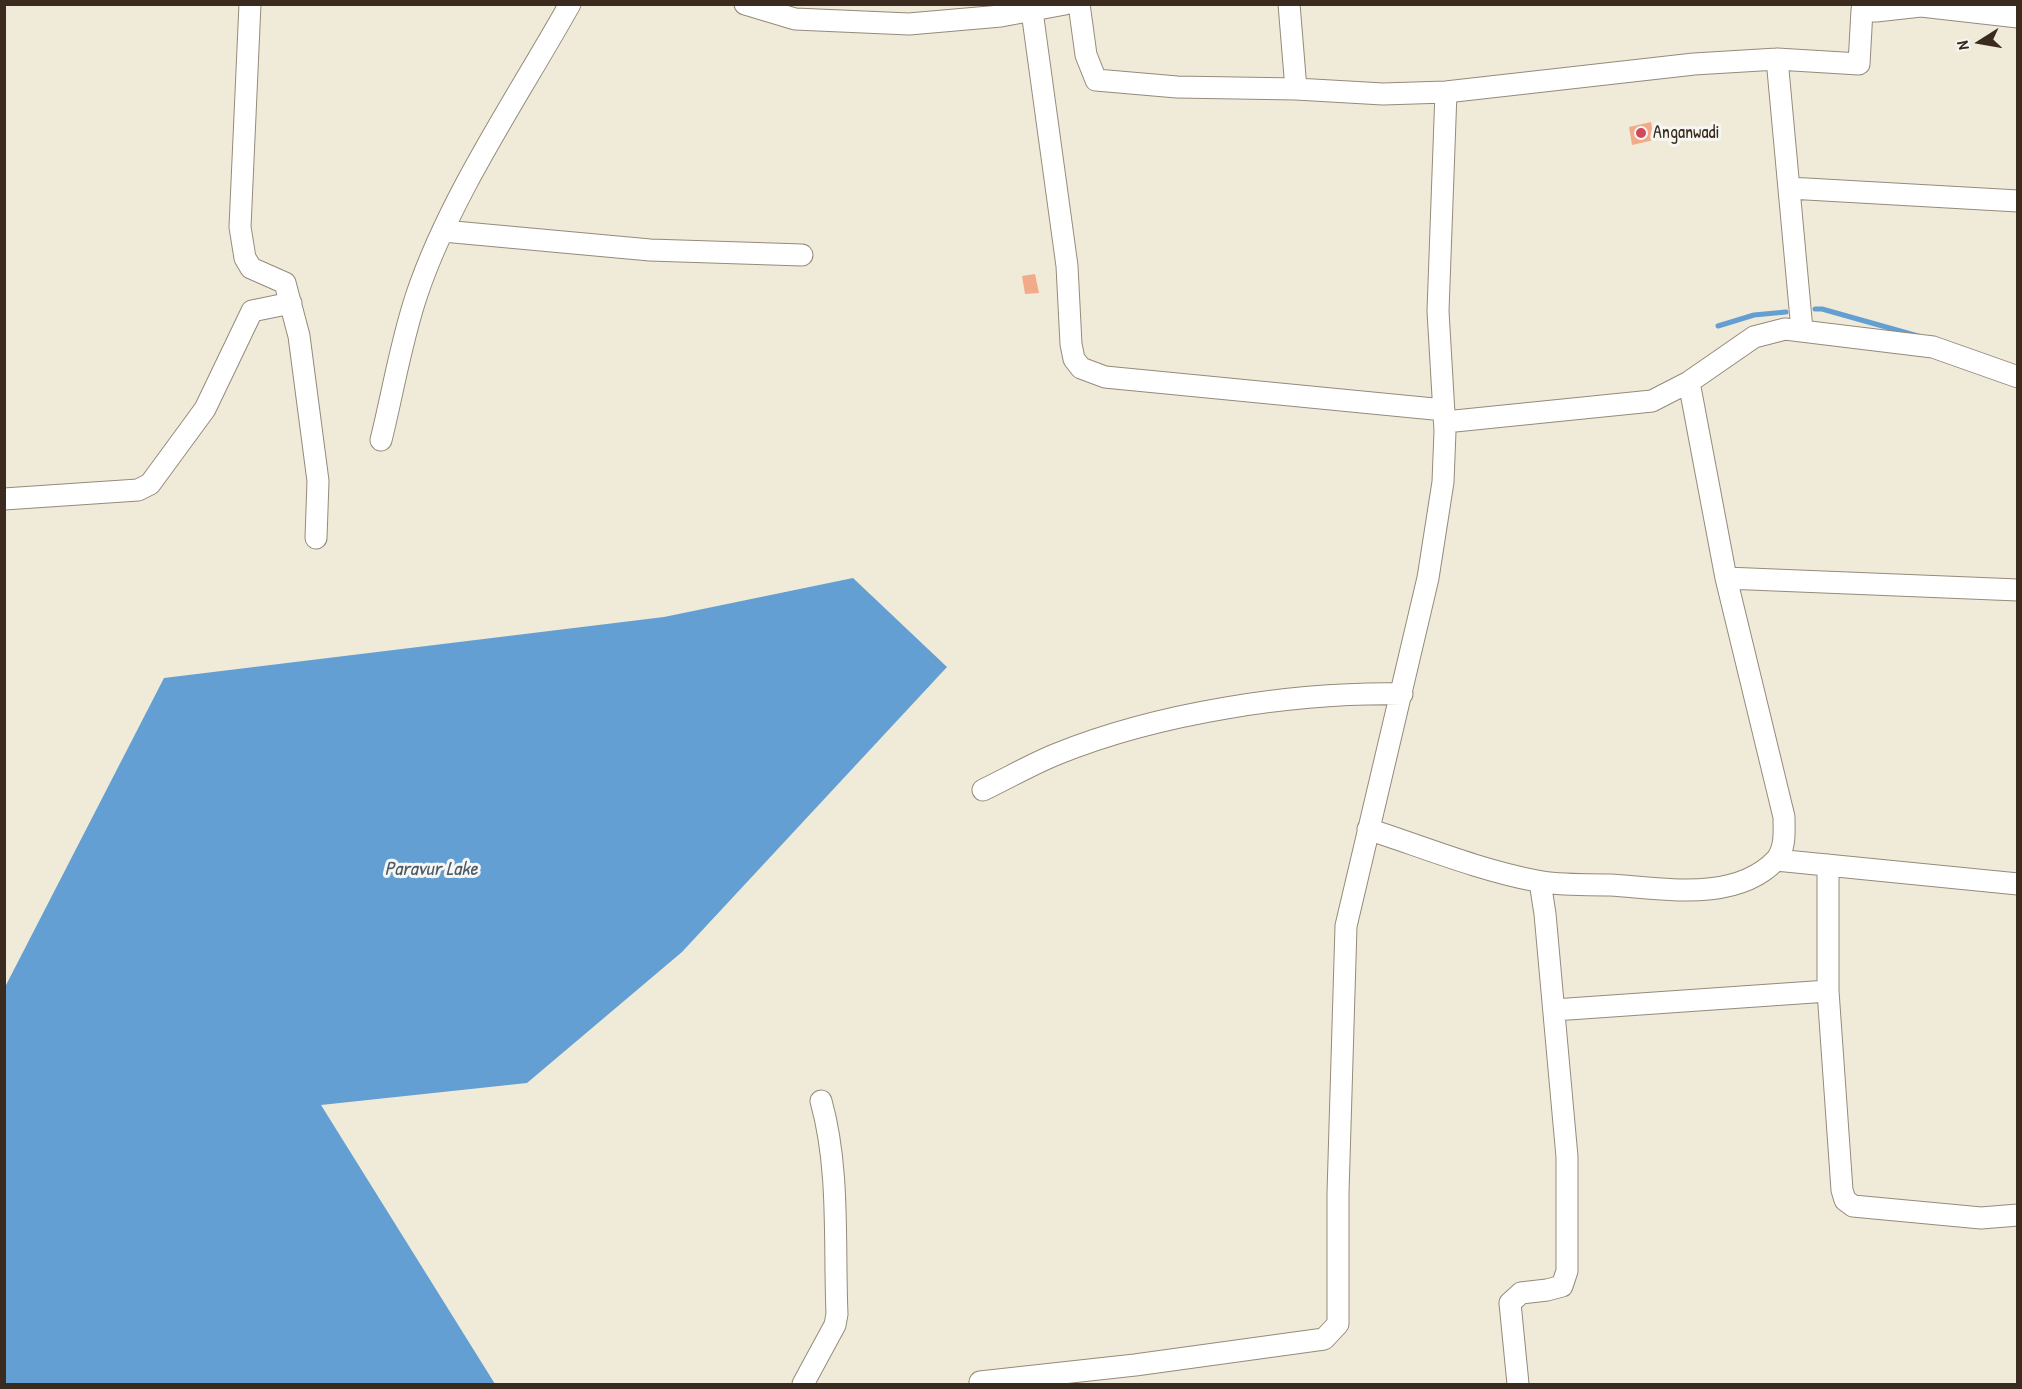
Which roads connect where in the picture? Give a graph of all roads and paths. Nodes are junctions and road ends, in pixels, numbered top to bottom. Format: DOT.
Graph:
graph roads {
  1 [pos="250,4"];
  2 [pos="570,4"];
  3 [pos="745,4"];
  4 [pos="1065,4"];
  5 [pos="1079,4"];
  6 [pos="1289,4"];
  7 [pos="1032,7"];
  8 [pos="1863,7"];
  9 [pos="2010,13"];
  10 [pos="1777,59"];
  11 [pos="1296,89"];
  12 [pos="1446,92"];
  13 [pos="1790,188"];
  14 [pos="2018,201"];
  15 [pos="443,231"];
  16 [pos="802,255"];
  17 [pos="291,303"];
  18 [pos="1802,330"];
  19 [pos="2018,377"];
  20 [pos="1689,382"];
  21 [pos="1444,416"];
  22 [pos="381,440"];
  23 [pos="4,499"];
  24 [pos="316,538"];
  25 [pos="1726,578"];
  26 [pos="2018,590"];
  27 [pos="1402,694"];
  28 [pos="984,790"];
  29 [pos="1368,829"];
  30 [pos="1776,860"];
  31 [pos="1828,865"];
  32 [pos="1540,882"];
  33 [pos="2018,884"];
  34 [pos="1828,991"];
  35 [pos="1554,1010"];
  36 [pos="821,1101"];
  37 [pos="2018,1215"];
  38 [pos="980,1382"];
  39 [pos="803,1384"];
  40 [pos="1518,1384"];
  1 -- 17 [label="street"];
  2 -- 15 [label="street"];
  3 -- 7 [label="street"];
  4 -- 7 [label="street"];
  5 -- 11 [label="street"];
  6 -- 11 [label="street"];
  7 -- 21 [label="street"];
  8 -- 9 [label="street"];
  8 -- 10 [label="street"];
  10 -- 12 [label="street"];
  10 -- 13 [label="street"];
  11 -- 12 [label="street"];
  12 -- 21 [label="street"];
  13 -- 14 [label="street"];
  13 -- 18 [label="street"];
  15 -- 16 [label="street"];
  15 -- 22 [label="street"];
  17 -- 23 [label="street"];
  17 -- 24 [label="street"];
  18 -- 19 [label="street"];
  18 -- 20 [label="street"];
  20 -- 21 [label="street"];
  20 -- 25 [label="street"];
  21 -- 27 [label="street"];
  25 -- 26 [label="street"];
  25 -- 30 [label="street"];
  27 -- 28 [label="street"];
  27 -- 29 [label="street"];
  29 -- 32 [label="street"];
  29 -- 38 [label="street"];
  30 -- 31 [label="street"];
  30 -- 32 [label="street"];
  31 -- 33 [label="street"];
  31 -- 34 [label="street"];
  32 -- 35 [label="street"];
  34 -- 35 [label="street"];
  34 -- 37 [label="street"];
  35 -- 40 [label="street"];
  36 -- 39 [label="street"];
}
